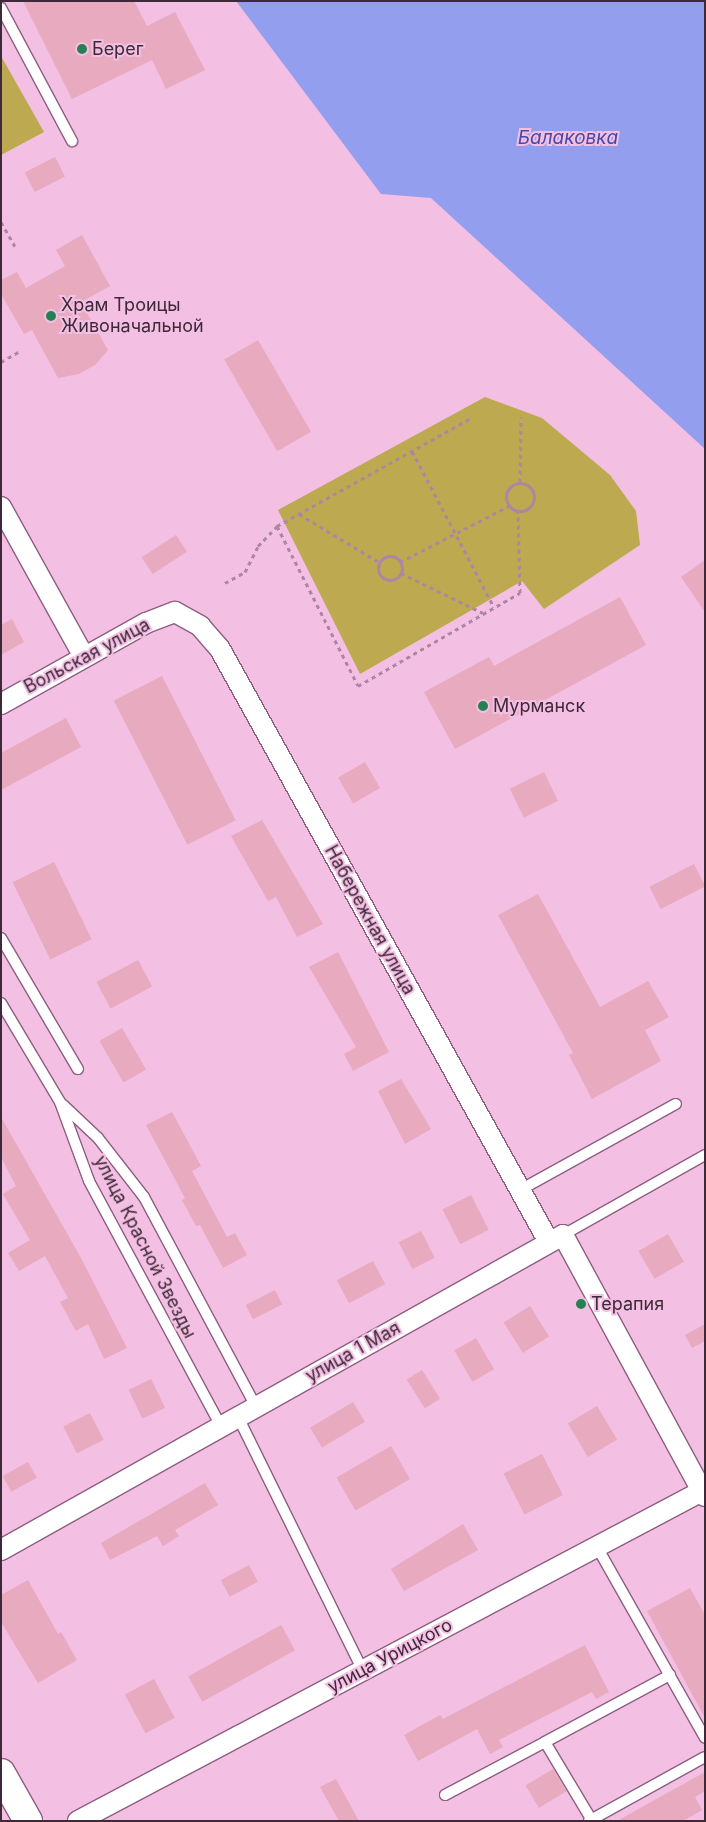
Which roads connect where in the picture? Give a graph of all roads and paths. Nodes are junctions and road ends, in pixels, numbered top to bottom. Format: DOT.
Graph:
graph roads {
  1 [pos="1,8"];
  2 [pos="72,141"];
  3 [pos="1,222"];
  4 [pos="17,250"];
  5 [pos="20,351"];
  6 [pos="1,362"];
  7 [pos="521,417"];
  8 [pos="472,418"];
  9 [pos="412,451"];
  10 [pos="520,482"];
  11 [pos="509,506"];
  12 [pos="1,507"];
  13 [pos="518,510"];
  14 [pos="298,514"];
  15 [pos="277,526"];
  16 [pos="456,534"];
  17 [pos="379,562"];
  18 [pos="400,562"];
  19 [pos="400,573"];
  20 [pos="225,583"];
  21 [pos="494,607"];
  22 [pos="175,612"];
  23 [pos="483,614"];
  24 [pos="84,657"];
  25 [pos="1,704"];
  26 [pos="1,938"];
  27 [pos="1,1003"];
  28 [pos="78,1069"];
  29 [pos="60,1102"];
  30 [pos="676,1104"];
  31 [pos="705,1155"];
  32 [pos="520,1190"];
  33 [pos="556,1239"];
  34 [pos="256,1407"];
  35 [pos="229,1421"];
  36 [pos="704,1494"];
  37 [pos="597,1547"];
  38 [pos="1,1550"];
  39 [pos="363,1670"];
  40 [pos="670,1675"];
  41 [pos="705,1738"];
  42 [pos="545,1742"];
  43 [pos="705,1758"];
  44 [pos="1,1773"];
  45 [pos="445,1795"];
  46 [pos="590,1820"];
  47 [pos="28,1821"];
  48 [pos="78,1821"];
  1 -- 2 [label="lane"];
  3 -- 4 [label="path"];
  5 -- 6 [label="path"];
  7 -- 10 [label="path"];
  8 -- 9 [label="path"];
  9 -- 14 [label="path"];
  9 -- 16 [label="path"];
  10 -- 11 [label="path"];
  10 -- 13 [label="path"];
  11 -- 13 [label="path"];
  11 -- 16 [label="path"];
  12 -- 24 [label="street"];
  13 -- 21 [label="path"];
  14 -- 15 [label="path"];
  14 -- 17 [label="path"];
  15 -- 20 [label="path"];
  15 -- 23 [label="path"];
  16 -- 18 [label="path"];
  16 -- 21 [label="path"];
  17 -- 18 [label="path"];
  17 -- 19 [label="path"];
  18 -- 19 [label="path"];
  19 -- 23 [label="path"];
  21 -- 23 [label="path"];
  22 -- 24 [label="street, Вольская улица"];
  22 -- 32 [label="street, Набережная улица"];
  24 -- 25 [label="street, Вольская улица"];
  26 -- 28 [label="lane"];
  27 -- 29 [label="lane, улица Красной Звезды"];
  29 -- 34 [label="lane"];
  29 -- 35 [label="lane, улица Красной Звезды"];
  30 -- 32 [label="lane"];
  31 -- 33 [label="lane, улица 1 Мая"];
  32 -- 33 [label="street, Набережная улица"];
  33 -- 34 [label="street, улица 1 Мая"];
  33 -- 36 [label="street, Набережная улица"];
  34 -- 35 [label="street, улица 1 Мая"];
  35 -- 38 [label="street, улица 1 Мая"];
  35 -- 39 [label="lane, улица Красной Звезды"];
  36 -- 37 [label="street, улица Урицкого"];
  37 -- 39 [label="street, улица Урицкого"];
  37 -- 40 [label="lane"];
  39 -- 48 [label="street, улица Урицкого"];
  40 -- 41 [label="lane"];
  40 -- 42 [label="lane"];
  42 -- 45 [label="lane"];
  42 -- 46 [label="lane"];
  43 -- 46 [label="lane"];
  44 -- 47 [label="main road"];
}
